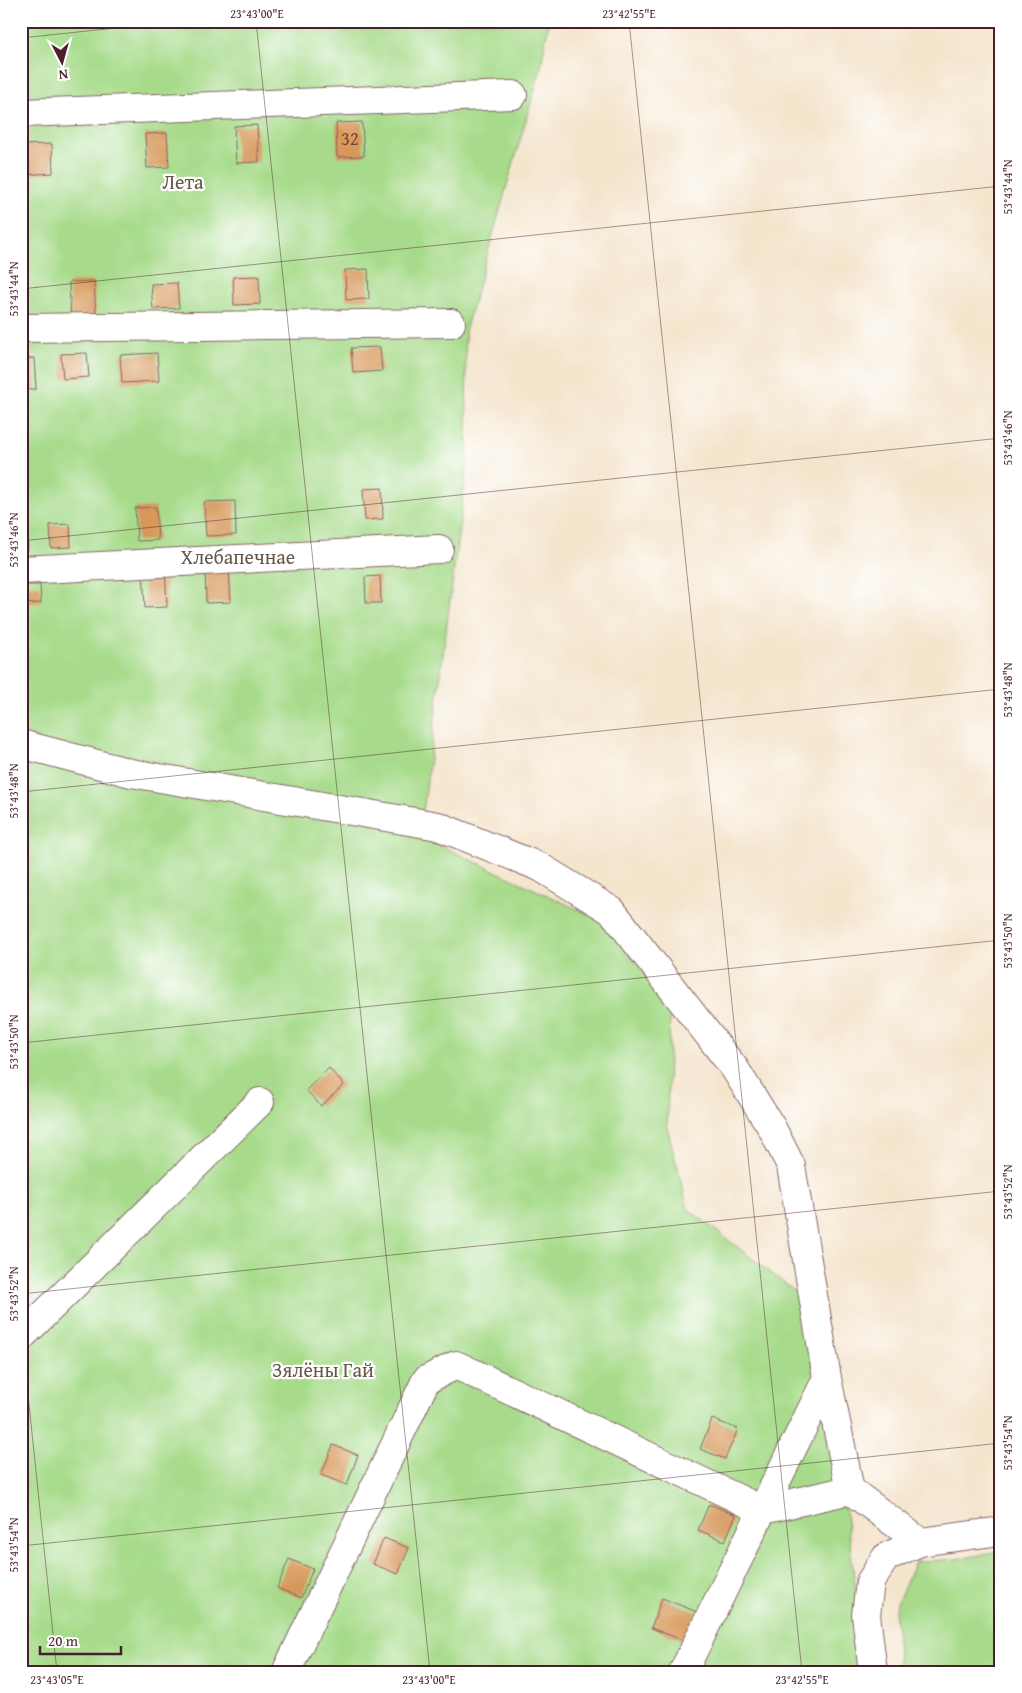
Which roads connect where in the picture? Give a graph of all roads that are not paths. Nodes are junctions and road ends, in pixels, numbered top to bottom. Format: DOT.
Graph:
graph roads {
  1 [pos="513,95"];
  2 [pos="21,113"];
  3 [pos="451,323"];
  4 [pos="21,328"];
  5 [pos="439,548"];
  6 [pos="21,570"];
  7 [pos="21,744"];
  8 [pos="260,1102"];
  9 [pos="21,1337"];
  10 [pos="827,1378"];
  11 [pos="850,1490"];
  12 [pos="762,1510"];
  13 [pos="1001,1531"];
  14 [pos="920,1542"];
  15 [pos="286,1672"];
  16 [pos="683,1672"];
  17 [pos="873,1672"];
  1 -- 2 [label="street"];
  3 -- 4 [label="street"];
  5 -- 6 [label="street"];
  7 -- 10 [label="street"];
  8 -- 9 [label="street"];
  10 -- 11 [label="street"];
  10 -- 12 [label="street"];
  11 -- 12 [label="street"];
  11 -- 14 [label="street"];
  12 -- 15 [label="street"];
  12 -- 16 [label="street"];
  13 -- 14 [label="street"];
  14 -- 17 [label="street"];
}
